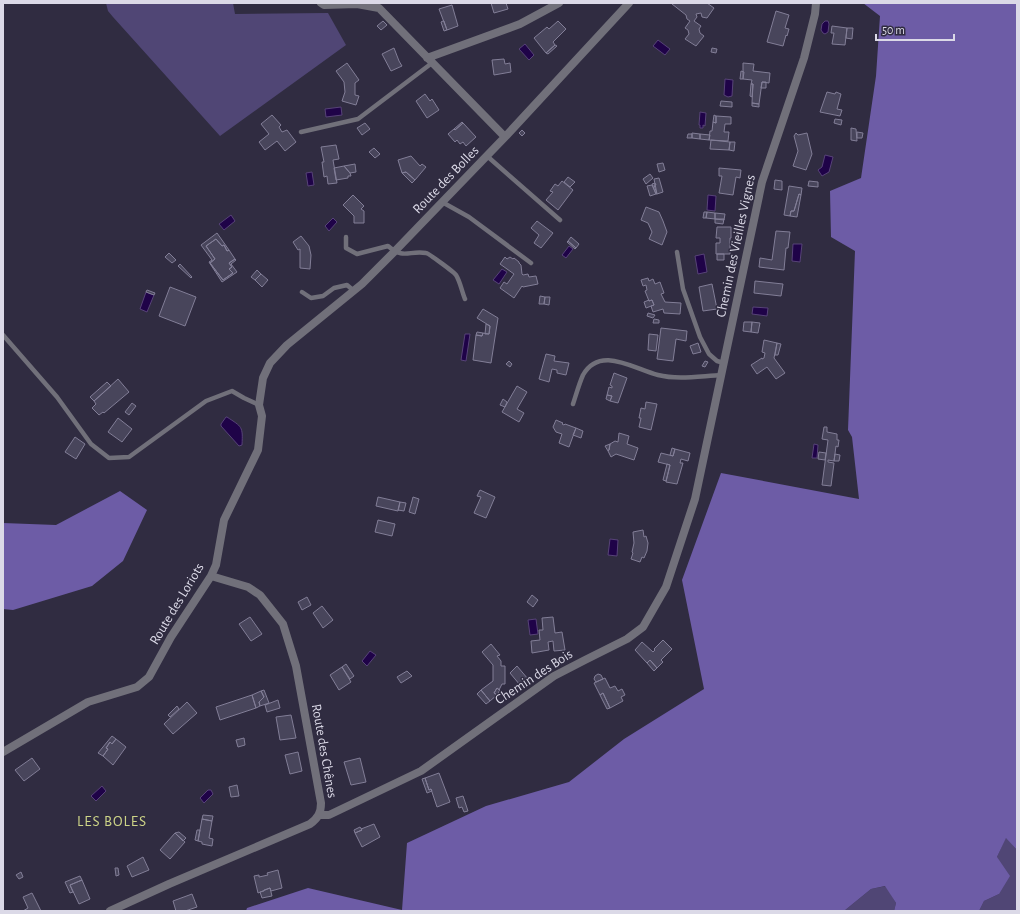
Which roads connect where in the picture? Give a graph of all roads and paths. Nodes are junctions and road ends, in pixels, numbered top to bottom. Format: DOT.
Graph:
graph roads {
  1 [pos="321,3"];
  2 [pos="559,3"];
  3 [pos="629,3"];
  4 [pos="816,3"];
  5 [pos="430,61"];
  6 [pos="302,132"];
  7 [pos="505,137"];
  8 [pos="487,156"];
  9 [pos="442,202"];
  10 [pos="560,220"];
  11 [pos="346,237"];
  12 [pos="395,251"];
  13 [pos="677,252"];
  14 [pos="531,263"];
  15 [pos="354,291"];
  16 [pos="302,292"];
  17 [pos="465,299"];
  18 [pos="3,335"];
  19 [pos="270,363"];
  20 [pos="724,363"];
  21 [pos="722,375"];
  22 [pos="573,404"];
  23 [pos="259,405"];
  24 [pos="695,499"];
  25 [pos="212,576"];
  26 [pos="3,752"];
  27 [pos="319,815"];
  28 [pos="110,911"];
  1 -- 5 [label="street"];
  2 -- 5 [label="street"];
  3 -- 7 [label="street, Route des Bolles"];
  4 -- 20 [label="street, Chemin des Vieilles Vignes"];
  5 -- 6 [label="lane"];
  5 -- 7 [label="street"];
  7 -- 8 [label="street, Route des Bolles"];
  8 -- 9 [label="street, Route des Bolles"];
  8 -- 10 [label="lane"];
  9 -- 12 [label="street, Route des Bolles"];
  9 -- 14 [label="lane"];
  11 -- 12 [label="lane"];
  12 -- 15 [label="street, Route des Bolles"];
  12 -- 17 [label="lane"];
  13 -- 20 [label="lane"];
  15 -- 16 [label="lane"];
  15 -- 19 [label="street, Route des Bolles"];
  18 -- 23 [label="lane"];
  19 -- 23 [label="street, Route des Loriots"];
  20 -- 21 [label="street, Chemin des Vieilles Vignes"];
  21 -- 22 [label="lane"];
  21 -- 24 [label="street, Chemin des Vieilles Vignes"];
  23 -- 25 [label="street, Route des Loriots"];
  24 -- 27 [label="street, Chemin des Bois"];
  25 -- 26 [label="street, Route des Loriots"];
  25 -- 27 [label="street, Route des Chênes"];
  27 -- 28 [label="street, Route des Chênes"];
}
